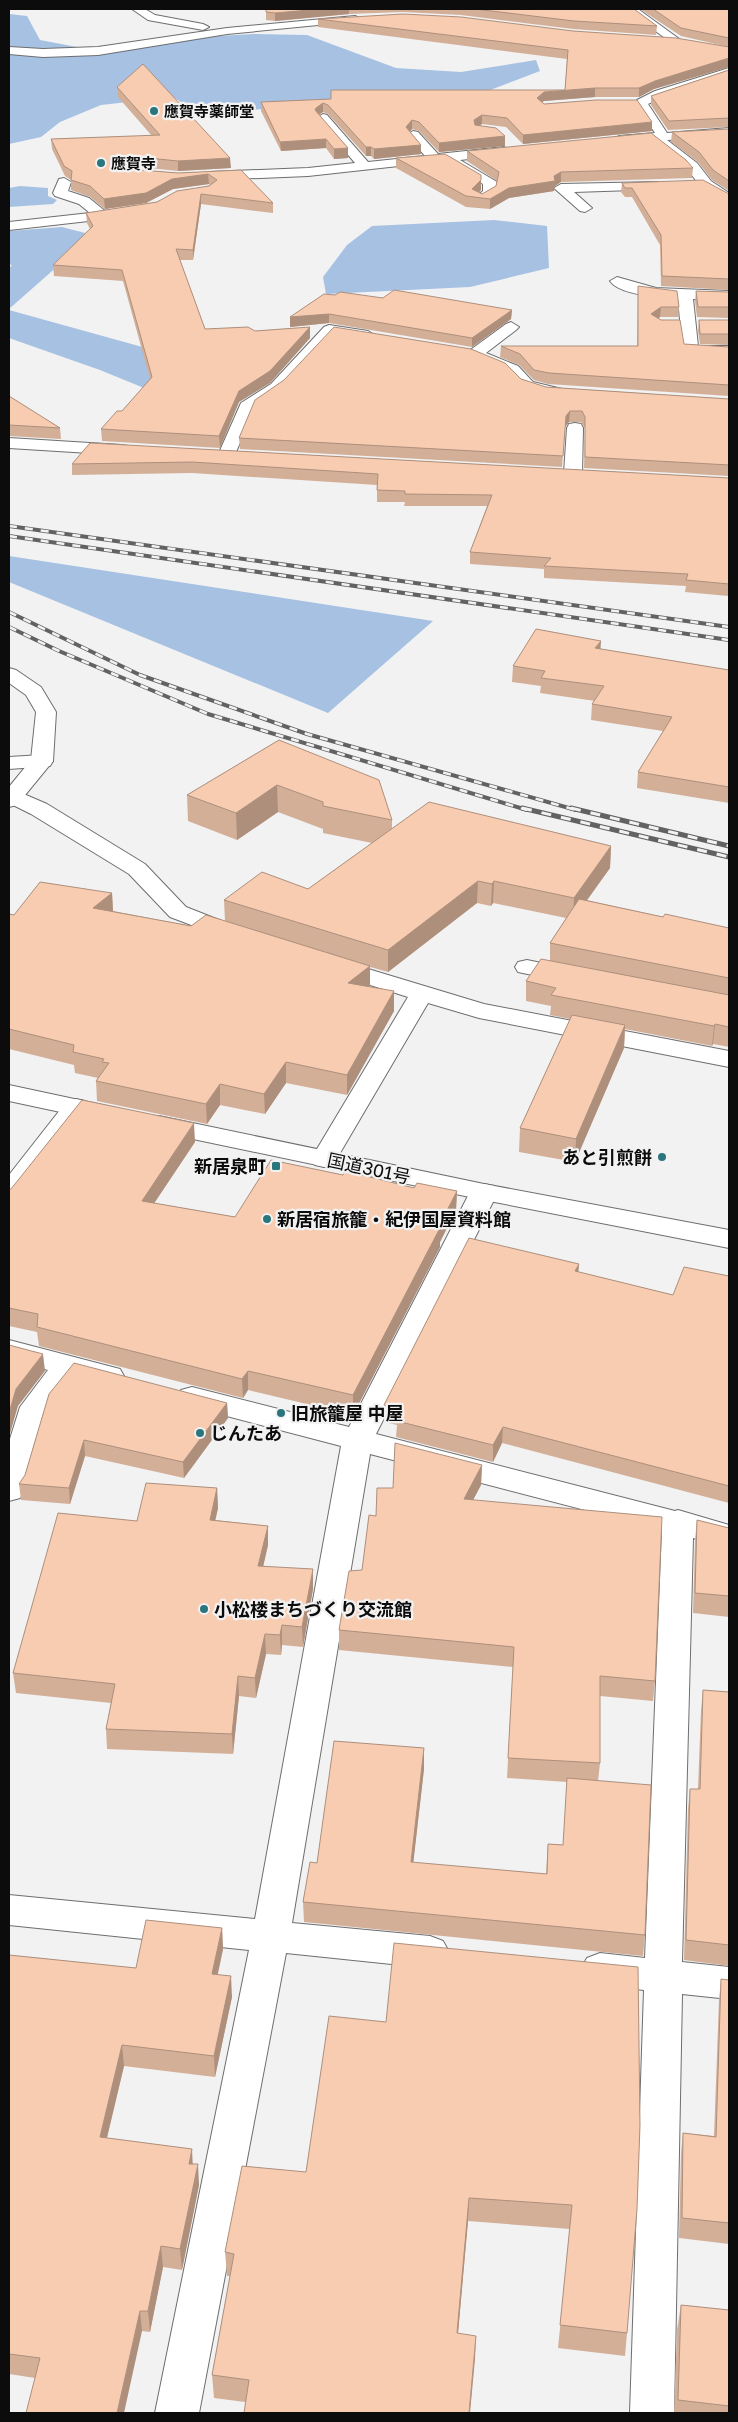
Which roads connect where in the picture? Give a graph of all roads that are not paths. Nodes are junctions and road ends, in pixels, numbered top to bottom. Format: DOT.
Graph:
graph roads {
  1 [pos="138,9"];
  2 [pos="631,9"];
  3 [pos="367,18"];
  4 [pos="226,31"];
  5 [pos="657,40"];
  6 [pos="676,41"];
  7 [pos="691,44"];
  8 [pos="9,52"];
  9 [pos="729,72"];
  10 [pos="323,118"];
  11 [pos="729,132"];
  12 [pos="413,135"];
  13 [pos="659,137"];
  14 [pos="507,138"];
  15 [pos="603,142"];
  16 [pos="440,157"];
  17 [pos="364,165"];
  18 [pos="308,172"];
  19 [pos="196,177"];
  20 [pos="64,182"];
  21 [pos="706,184"];
  22 [pos="667,185"];
  23 [pos="687,185"];
  24 [pos="209,190"];
  25 [pos="481,199"];
  26 [pos="729,199"];
  27 [pos="585,208"];
  28 [pos="140,211"];
  29 [pos="102,216"];
  30 [pos="9,226"];
  31 [pos="617,281"];
  32 [pos="685,294"];
  33 [pos="729,295"];
  34 [pos="669,324"];
  35 [pos="688,324"];
  36 [pos="704,324"];
  37 [pos="511,327"];
  38 [pos="329,330"];
  39 [pos="311,332"];
  40 [pos="380,338"];
  41 [pos="458,351"];
  42 [pos="729,351"];
  43 [pos="475,354"];
  44 [pos="574,392"];
  45 [pos="575,428"];
  46 [pos="9,443"];
  47 [pos="134,450"];
  48 [pos="208,454"];
  49 [pos="227,455"];
  50 [pos="247,456"];
  51 [pos="554,472"];
  52 [pos="573,473"];
  53 [pos="592,474"];
  54 [pos="9,674"];
  55 [pos="42,761"];
  56 [pos="9,763"];
  57 [pos="11,798"];
  58 [pos="252,940"];
  59 [pos="319,960"];
  60 [pos="527,967"];
  61 [pos="594,980"];
  62 [pos="422,993"];
  63 [pos="729,1059"];
  64 [pos="9,1093"];
  65 [pos="76,1107"];
  66 [pos="324,1159"];
  67 [pos="484,1192"];
  68 [pos="9,1193"];
  69 [pos="729,1239"];
  70 [pos="9,1350"];
  71 [pos="68,1365"];
  72 [pos="135,1382"];
  73 [pos="164,1390"];
  74 [pos="357,1441"];
  75 [pos="9,1490"];
  76 [pos="678,1521"];
  77 [pos="729,1536"];
  78 [pos="9,1910"];
  79 [pos="271,1935"];
  80 [pos="467,1956"];
  81 [pos="565,1966"];
  82 [pos="663,1976"];
  83 [pos="729,1983"];
  84 [pos="177,2413"];
  85 [pos="652,2413"];
  1 -- 4 [label="main road"];
  2 -- 6 [label="main road"];
  3 -- 4 [label="main road"];
  4 -- 8 [label="main road"];
  5 -- 6 [label="main road"];
  6 -- 7 [label="main road"];
  9 -- 13 [label="main road"];
  10 -- 17 [label="main road"];
  11 -- 13 [label="main road"];
  12 -- 16 [label="main road"];
  13 -- 15 [label="main road"];
  13 -- 21 [label="main road"];
  14 -- 16 [label="main road"];
  16 -- 17 [label="main road"];
  16 -- 25 [label="main road"];
  17 -- 18 [label="main road"];
  18 -- 19 [label="main road"];
  18 -- 24 [label="main road"];
  20 -- 29 [label="main road"];
  21 -- 23 [label="main road"];
  21 -- 26 [label="main road"];
  22 -- 27 [label="main road"];
  28 -- 29 [label="main road"];
  29 -- 30 [label="main road"];
  31 -- 32 [label="main road"];
  32 -- 33 [label="main road"];
  32 -- 35 [label="main road"];
  34 -- 35 [label="main road"];
  35 -- 36 [label="main road"];
  35 -- 42 [label="main road"];
  37 -- 43 [label="main road"];
  38 -- 39 [label="main road"];
  38 -- 40 [label="main road"];
  38 -- 49 [label="main road"];
  41 -- 43 [label="main road"];
  43 -- 44 [label="main road"];
  45 -- 52 [label="main road"];
  46 -- 47 [label="main road"];
  48 -- 49 [label="main road"];
  49 -- 50 [label="main road"];
  51 -- 52 [label="main road"];
  52 -- 53 [label="main road"];
  54 -- 55 [label="main road"];
  55 -- 56 [label="main road"];
  55 -- 57 [label="main road"];
  57 -- 58 [label="main road"];
  59 -- 62 [label="main road"];
  60 -- 61 [label="main road"];
  62 -- 63 [label="main road"];
  62 -- 66 [label="main road"];
  64 -- 65 [label="main road, 国道301号"];
  65 -- 66 [label="main road, 国道301号"];
  65 -- 68 [label="main road"];
  66 -- 67 [label="main road, 国道301号"];
  67 -- 69 [label="main road, 国道301号"];
  67 -- 74 [label="main road"];
  70 -- 71 [label="main road"];
  71 -- 72 [label="main road"];
  71 -- 75 [label="main road"];
  73 -- 74 [label="main road"];
  74 -- 76 [label="main road"];
  74 -- 79 [label="main road"];
  76 -- 77 [label="main road"];
  76 -- 82 [label="main road"];
  78 -- 79 [label="main road"];
  79 -- 80 [label="main road"];
  79 -- 84 [label="main road"];
  81 -- 82 [label="main road"];
  82 -- 83 [label="main road"];
  82 -- 85 [label="main road"];
}
